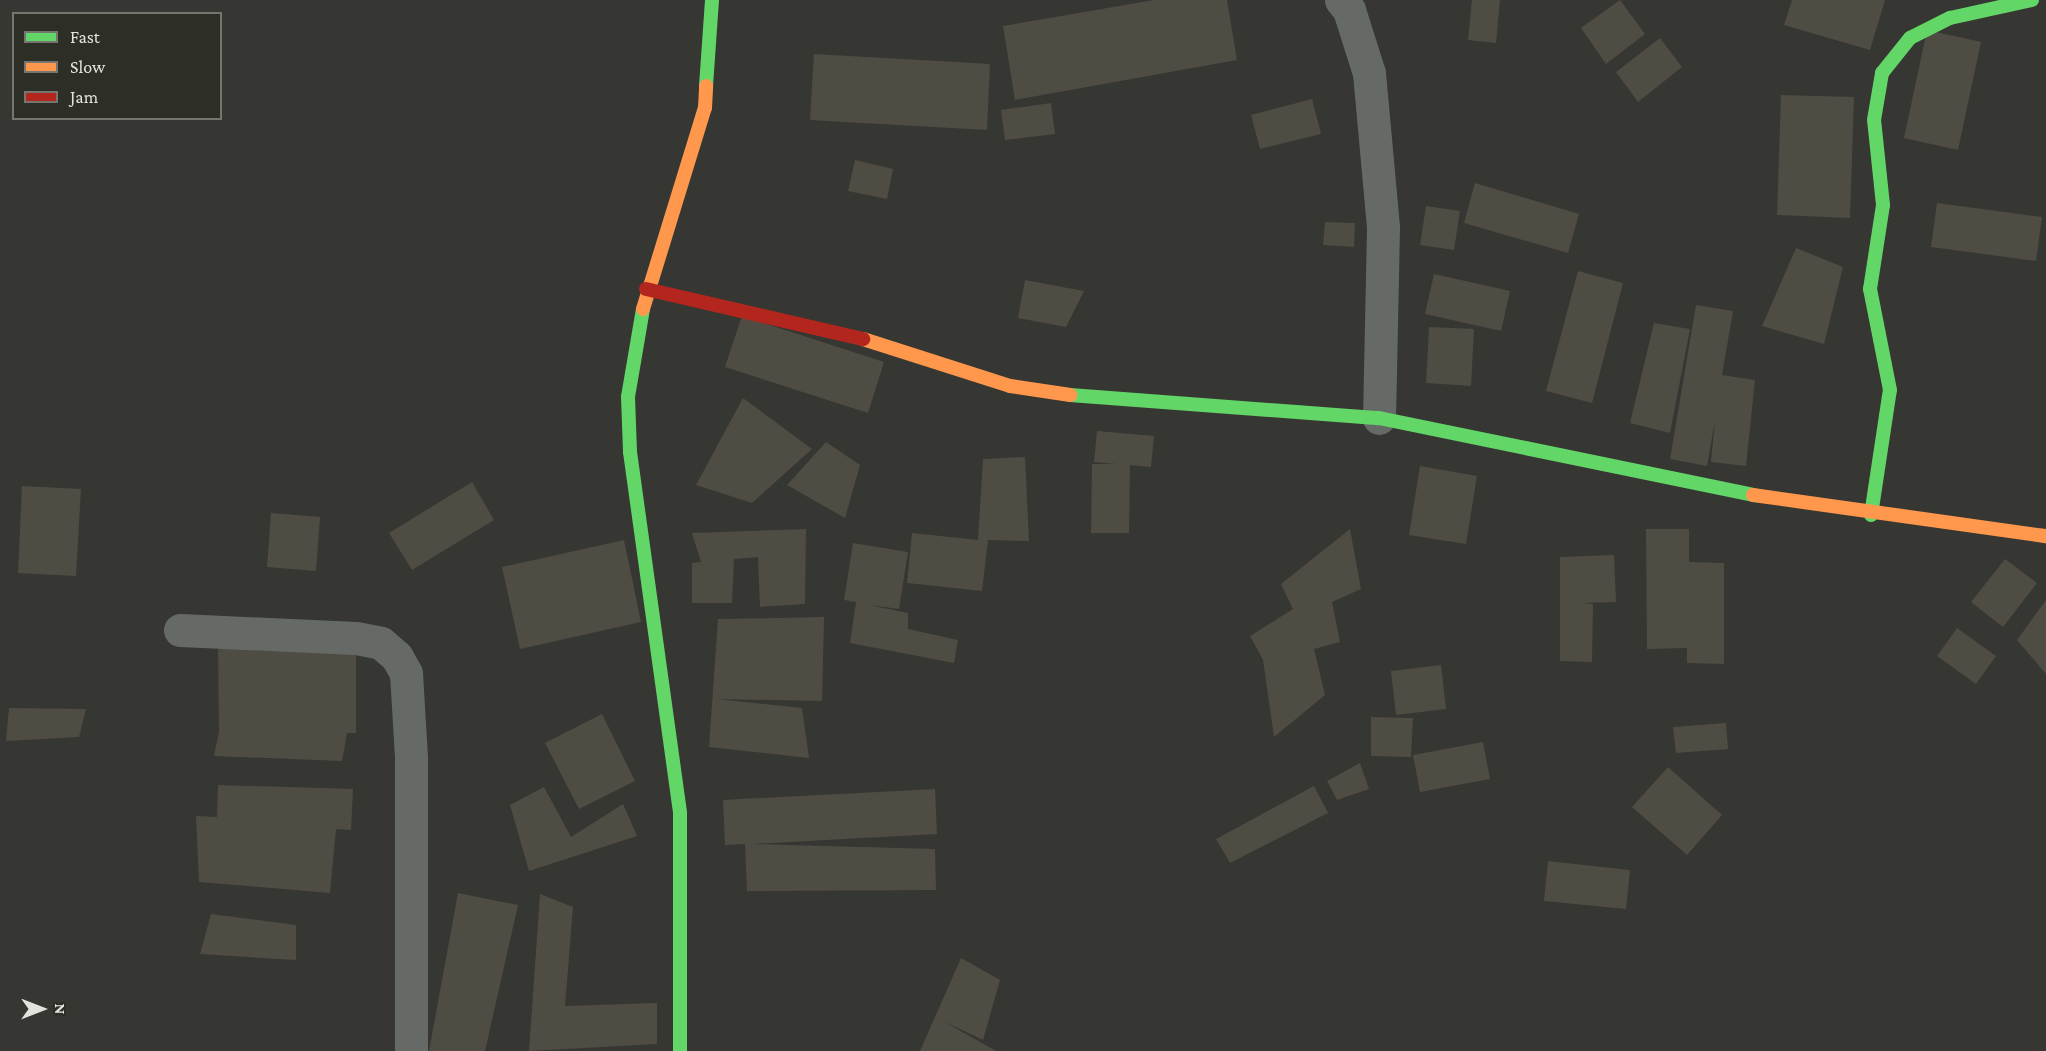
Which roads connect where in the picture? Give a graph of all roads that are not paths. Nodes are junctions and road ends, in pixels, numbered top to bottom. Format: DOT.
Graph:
graph roads {
  1 [pos="712,0"];
  2 [pos="1341,0"];
  3 [pos="2032,0"];
  4 [pos="646,289"];
  5 [pos="1379,418"];
  6 [pos="1871,515"];
  7 [pos="2046,536"];
  8 [pos="180,630"];
  9 [pos="411,1051"];
  10 [pos="680,1051"];
  1 -- 4 [label="street"];
  2 -- 5 [label="street"];
  3 -- 6 [label="street"];
  4 -- 5 [label="street"];
  4 -- 10 [label="street"];
  5 -- 6 [label="street"];
  6 -- 7 [label="street"];
  8 -- 9 [label="street"];
}
